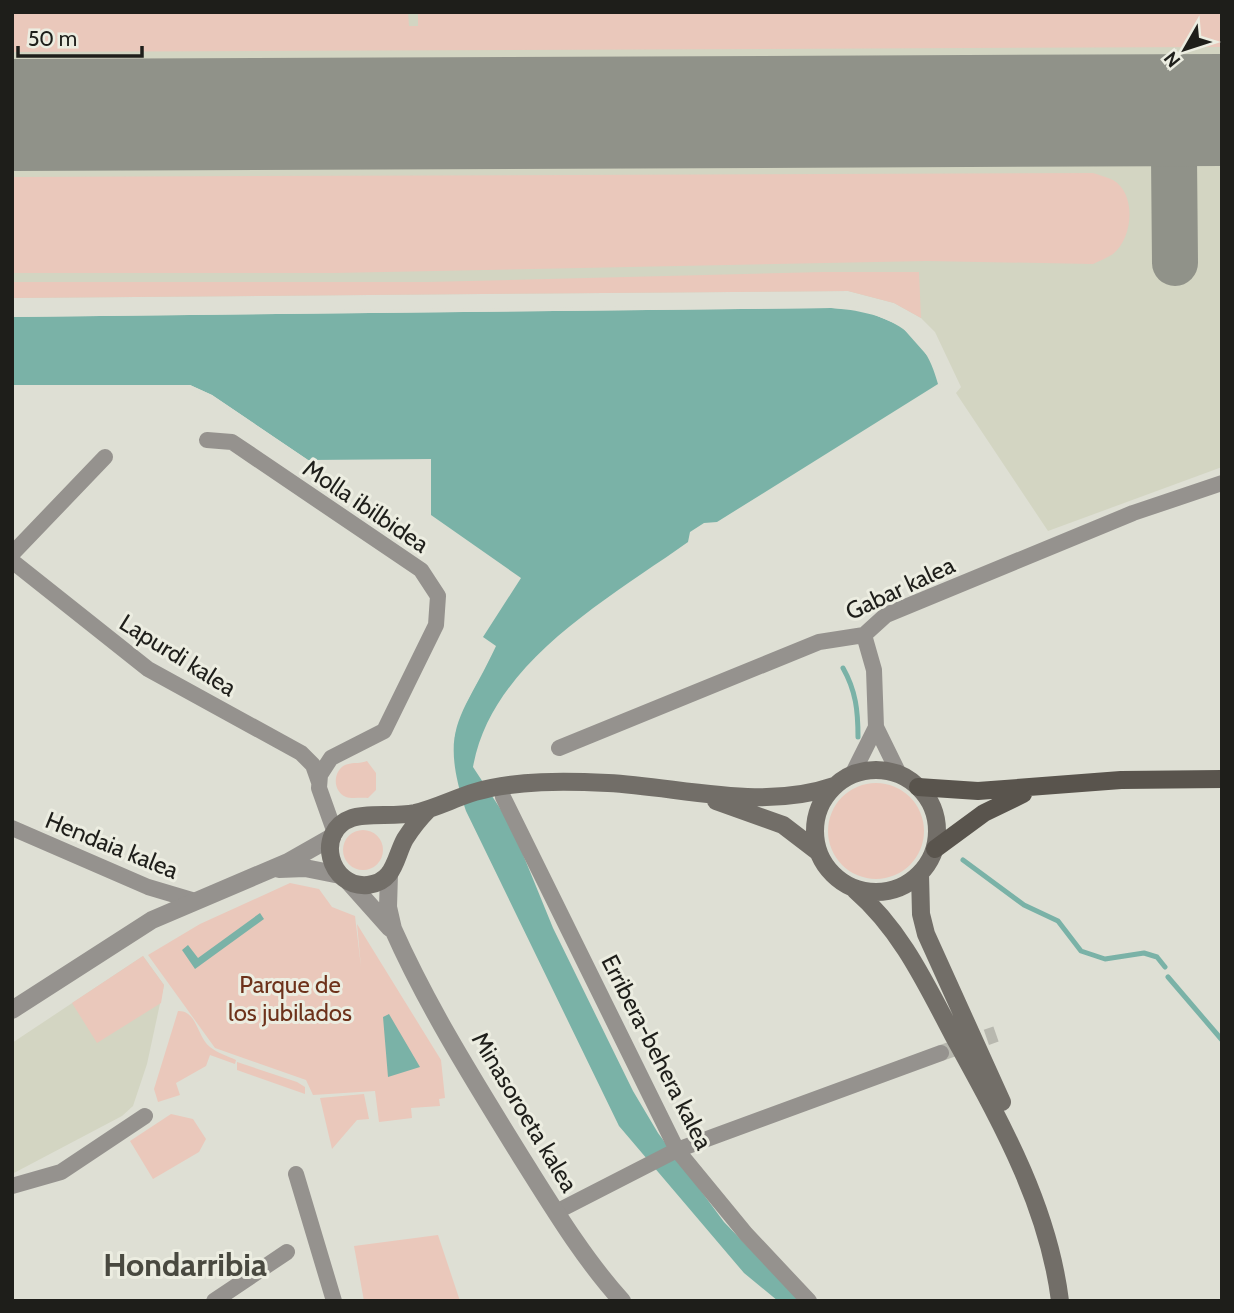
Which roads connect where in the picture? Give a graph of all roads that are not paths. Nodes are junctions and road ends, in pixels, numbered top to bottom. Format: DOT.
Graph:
graph roads {
  1 [pos="207,440"];
  2 [pos="105,457"];
  3 [pos="1222,483"];
  4 [pos="12,554"];
  5 [pos="12,561"];
  6 [pos="864,635"];
  7 [pos="876,727"];
  8 [pos="559,748"];
  9 [pos="852,775"];
  10 [pos="899,775"];
  11 [pos="1222,779"];
  12 [pos="320,784"];
  13 [pos="834,786"];
  14 [pos="918,787"];
  15 [pos="1041,787"];
  16 [pos="665,788"];
  17 [pos="507,791"];
  18 [pos="428,810"];
  19 [pos="354,817"];
  20 [pos="374,817"];
  21 [pos="12,828"];
  22 [pos="333,835"];
  23 [pos="934,849"];
  24 [pos="817,851"];
  25 [pos="399,853"];
  26 [pos="272,869"];
  27 [pos="390,874"];
  28 [pos="920,874"];
  29 [pos="344,878"];
  30 [pos="855,890"];
  31 [pos="195,901"];
  32 [pos="398,940"];
  33 [pos="12,1010"];
  34 [pos="941,1053"];
  35 [pos="145,1116"];
  36 [pos="676,1151"];
  37 [pos="296,1174"];
  38 [pos="12,1186"];
  39 [pos="556,1212"];
  40 [pos="286,1252"];
  41 [pos="214,1301"];
  42 [pos="334,1301"];
  43 [pos="622,1301"];
  44 [pos="809,1301"];
  45 [pos="1060,1301"];
  46 [pos="1069,1301"];
  1 -- 12 [label="street, Molla ibilbidea"];
  2 -- 4 [label="street"];
  3 -- 6 [label="street, Gabar kalea"];
  5 -- 12 [label="street, Lapurdi kalea"];
  6 -- 7 [label="street"];
  6 -- 8 [label="street, Gabar kalea"];
  7 -- 9 [label="street"];
  7 -- 10 [label="street"];
  9 -- 10 [label="main road"];
  9 -- 13 [label="main road"];
  10 -- 14 [label="main road"];
  11 -- 15 [label="main road"];
  12 -- 19 [label="street"];
  12 -- 22 [label="street"];
  13 -- 16 [label="main road"];
  13 -- 24 [label="main road"];
  14 -- 15 [label="main road"];
  14 -- 23 [label="main road"];
  15 -- 23 [label="main road"];
  16 -- 17 [label="main road"];
  16 -- 24 [label="main road"];
  17 -- 18 [label="main road"];
  17 -- 36 [label="street, Erribera-behera kalea"];
  18 -- 20 [label="main road"];
  18 -- 25 [label="main road"];
  19 -- 20 [label="main road"];
  19 -- 22 [label="main road"];
  20 -- 25 [label="main road"];
  21 -- 31 [label="street, Hendaia kalea"];
  22 -- 26 [label="street"];
  22 -- 29 [label="main road"];
  23 -- 28 [label="main road"];
  24 -- 30 [label="main road"];
  25 -- 27 [label="main road"];
  26 -- 29 [label="street"];
  26 -- 31 [label="street"];
  27 -- 29 [label="main road"];
  27 -- 32 [label="street, Minasoroeta kalea"];
  28 -- 30 [label="main road"];
  28 -- 46 [label="main road"];
  29 -- 32 [label="street, Minasoroeta kalea"];
  30 -- 45 [label="main road"];
  31 -- 33 [label="street"];
  32 -- 39 [label="street, Minasoroeta kalea"];
  34 -- 36 [label="street"];
  35 -- 38 [label="street"];
  36 -- 39 [label="street"];
  36 -- 44 [label="street, Erribera-behera kalea"];
  37 -- 42 [label="street"];
  39 -- 43 [label="street, Minasoroeta kalea"];
  40 -- 41 [label="street"];
}
